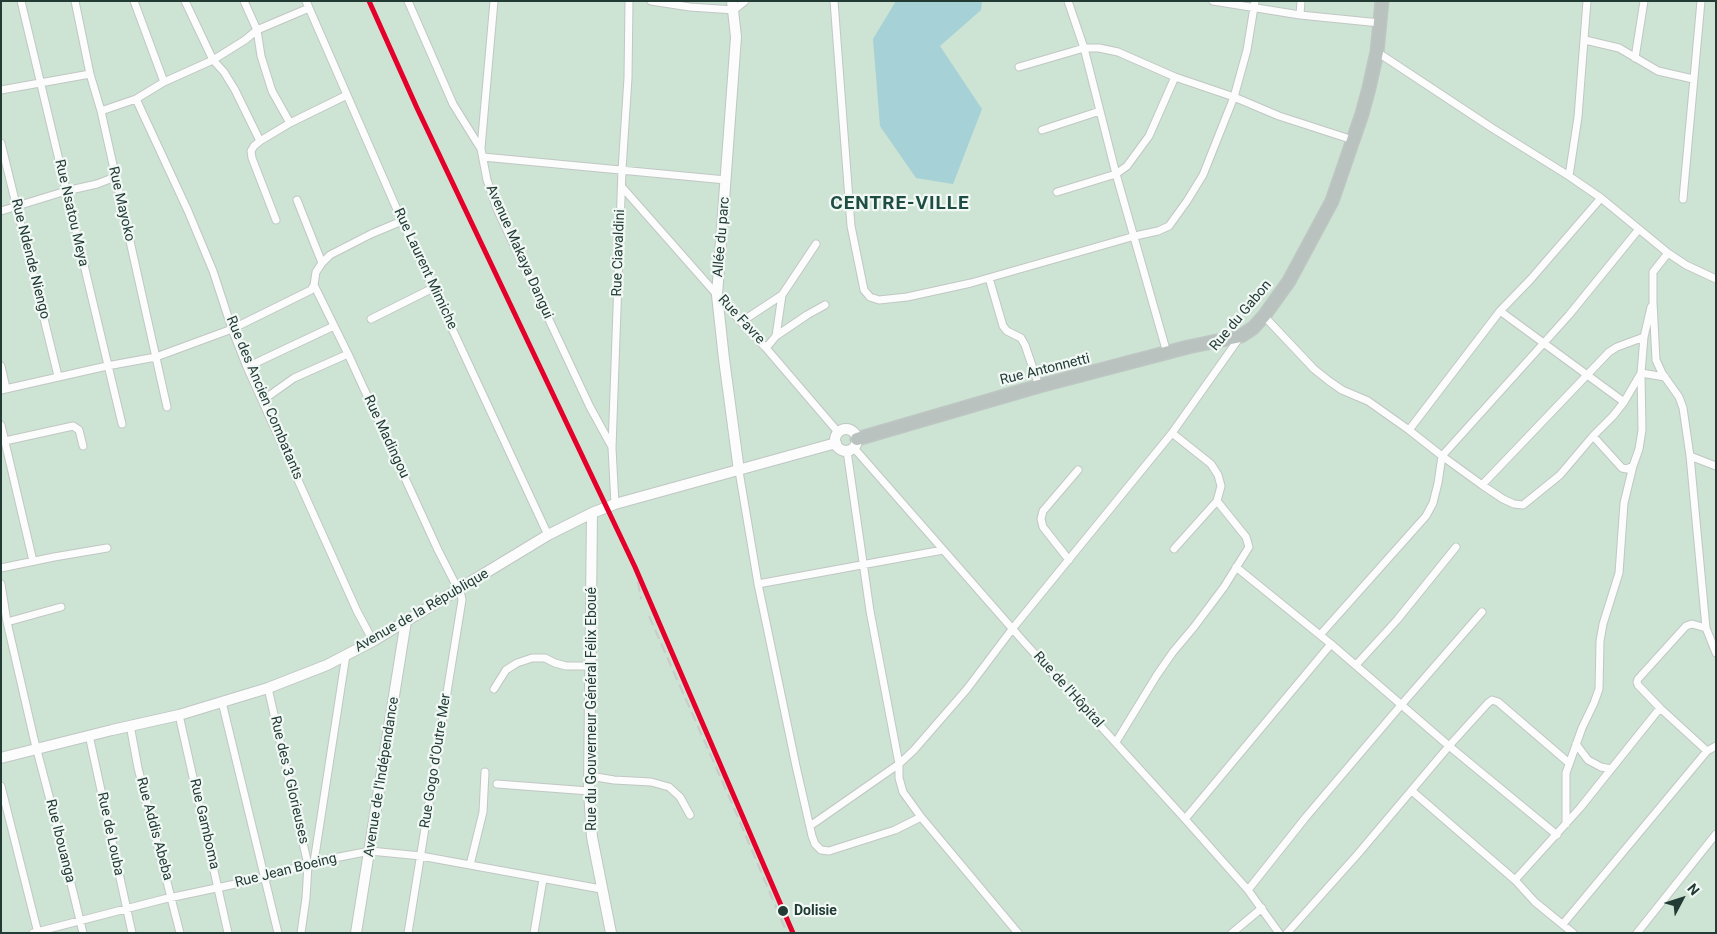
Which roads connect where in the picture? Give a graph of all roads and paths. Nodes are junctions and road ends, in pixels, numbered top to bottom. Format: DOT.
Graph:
graph roads {
  1 [pos="21,1"];
  2 [pos="76,1"];
  3 [pos="134,1"];
  4 [pos="185,1"];
  5 [pos="244,1"];
  6 [pos="408,1"];
  7 [pos="494,1"];
  8 [pos="629,1"];
  9 [pos="651,1"];
  10 [pos="745,1"];
  11 [pos="834,1"];
  12 [pos="1068,1"];
  13 [pos="1213,1"];
  14 [pos="1302,1"];
  15 [pos="1382,1"];
  16 [pos="1587,1"];
  17 [pos="1644,1"];
  18 [pos="1701,1"];
  19 [pos="307,4"];
  20 [pos="1255,4"];
  21 [pos="733,6"];
  22 [pos="1300,15"];
  23 [pos="1380,23"];
  24 [pos="257,30"];
  25 [pos="1585,40"];
  26 [pos="1084,48"];
  27 [pos="1377,52"];
  28 [pos="1635,58"];
  29 [pos="213,60"];
  30 [pos="1019,67"];
  31 [pos="90,74"];
  32 [pos="1175,77"];
  33 [pos="1693,79"];
  34 [pos="41,82"];
  35 [pos="164,82"];
  36 [pos="1,90"];
  37 [pos="347,95"];
  38 [pos="1234,97"];
  39 [pos="136,99"];
  40 [pos="100,111"];
  41 [pos="1100,111"];
  42 [pos="290,123"];
  43 [pos="1042,130"];
  44 [pos="1353,140"];
  45 [pos="260,141"];
  46 [pos="1,143"];
  47 [pos="481,149"];
  48 [pos="482,157"];
  49 [pos="622,170"];
  50 [pos="1116,174"];
  51 [pos="1569,176"];
  52 [pos="115,177"];
  53 [pos="726,180"];
  54 [pos="622,188"];
  55 [pos="66,191"];
  56 [pos="1057,192"];
  57 [pos="1601,198"];
  58 [pos="1683,199"];
  59 [pos="297,200"];
  60 [pos="17,206"];
  61 [pos="1,211"];
  62 [pos="276,220"];
  63 [pos="402,221"];
  64 [pos="1639,229"];
  65 [pos="1134,236"];
  66 [pos="816,244"];
  67 [pos="1668,253"];
  68 [pos="322,262"];
  69 [pos="989,278"];
  70 [pos="1716,279"];
  71 [pos="314,285"];
  72 [pos="433,288"];
  73 [pos="717,295"];
  74 [pos="782,295"];
  75 [pos="1652,302"];
  76 [pos="825,305"];
  77 [pos="1500,311"];
  78 [pos="1264,316"];
  79 [pos="371,319"];
  80 [pos="741,322"];
  81 [pos="334,326"];
  82 [pos="232,329"];
  83 [pos="776,336"];
  84 [pos="1241,336"];
  85 [pos="1644,337"];
  86 [pos="1544,342"];
  87 [pos="766,348"];
  88 [pos="1167,353"];
  89 [pos="348,354"];
  90 [pos="156,357"];
  91 [pos="1,366"];
  92 [pos="107,366"];
  93 [pos="247,367"];
  94 [pos="1641,374"];
  95 [pos="1587,375"];
  96 [pos="58,376"];
  97 [pos="1666,377"];
  98 [pos="1039,386"];
  99 [pos="4,389"];
  100 [pos="263,400"];
  101 [pos="1624,402"];
  102 [pos="167,408"];
  103 [pos="122,424"];
  104 [pos="1,425"];
  105 [pos="1409,430"];
  106 [pos="838,432"];
  107 [pos="1172,433"];
  108 [pos="1592,436"];
  109 [pos="5,441"];
  110 [pos="836,443"];
  111 [pos="83,446"];
  112 [pos="853,446"];
  113 [pos="612,448"];
  114 [pos="1442,456"];
  115 [pos="1690,456"];
  116 [pos="1633,466"];
  117 [pos="1716,466"];
  118 [pos="1078,470"];
  119 [pos="739,471"];
  120 [pos="1482,485"];
  121 [pos="1217,501"];
  122 [pos="615,504"];
  123 [pos="592,513"];
  124 [pos="548,536"];
  125 [pos="1456,547"];
  126 [pos="107,548"];
  127 [pos="1174,549"];
  128 [pos="943,550"];
  129 [pos="1069,560"];
  130 [pos="33,561"];
  131 [pos="863,564"];
  132 [pos="1236,567"];
  133 [pos="1,568"];
  134 [pos="1,584"];
  135 [pos="758,584"];
  136 [pos="460,590"];
  137 [pos="61,607"];
  138 [pos="1482,612"];
  139 [pos="406,621"];
  140 [pos="7,622"];
  141 [pos="1013,628"];
  142 [pos="1706,628"];
  143 [pos="1320,636"];
  144 [pos="373,641"];
  145 [pos="1331,644"];
  146 [pos="1716,653"];
  147 [pos="346,655"];
  148 [pos="1356,665"];
  149 [pos="590,666"];
  150 [pos="268,688"];
  151 [pos="494,689"];
  152 [pos="222,702"];
  153 [pos="1402,704"];
  154 [pos="1660,708"];
  155 [pos="179,715"];
  156 [pos="130,725"];
  157 [pos="89,736"];
  158 [pos="1116,742"];
  159 [pos="1576,744"];
  160 [pos="1449,746"];
  161 [pos="1716,746"];
  162 [pos="36,749"];
  163 [pos="1707,751"];
  164 [pos="1,758"];
  165 [pos="1569,763"];
  166 [pos="899,764"];
  167 [pos="1611,769"];
  168 [pos="485,772"];
  169 [pos="590,776"];
  170 [pos="497,784"];
  171 [pos="1,786"];
  172 [pos="589,791"];
  173 [pos="1412,791"];
  174 [pos="690,815"];
  175 [pos="921,817"];
  176 [pos="1185,819"];
  177 [pos="1566,824"];
  178 [pos="810,826"];
  179 [pos="1716,834"];
  180 [pos="1557,835"];
  181 [pos="370,850"];
  182 [pos="421,856"];
  183 [pos="311,863"];
  184 [pos="470,866"];
  185 [pos="264,878"];
  186 [pos="544,879"];
  187 [pos="1515,880"];
  188 [pos="218,887"];
  189 [pos="601,889"];
  190 [pos="1248,890"];
  191 [pos="172,897"];
  192 [pos="126,908"];
  193 [pos="1262,908"];
  194 [pos="80,921"];
  195 [pos="1563,924"];
  196 [pos="36,932"];
  197 [pos="83,933"];
  198 [pos="132,933"];
  199 [pos="180,933"];
  200 [pos="228,933"];
  201 [pos="278,933"];
  202 [pos="301,933"];
  203 [pos="356,933"];
  204 [pos="408,933"];
  205 [pos="534,933"];
  206 [pos="611,933"];
  207 [pos="1018,933"];
  208 [pos="1232,933"];
  209 [pos="1279,933"];
  210 [pos="1287,933"];
  211 [pos="1573,933"];
  212 [pos="1637,933"];
  1 -- 34 [label="street, Rue Nsatou Meya"];
  2 -- 31 [label="street, Rue Mayoko"];
  3 -- 35 [label="street"];
  4 -- 29 [label="street"];
  5 -- 24 [label="street"];
  6 -- 47 [label="street, Avenue Makaya Dangui"];
  7 -- 47 [label="street"];
  8 -- 49 [label="street, Rue Ciavaldini"];
  9 -- 21 [label="street"];
  10 -- 21 [label="street"];
  11 -- 69 [label="street"];
  12 -- 26 [label="street"];
  13 -- 20 [label="street"];
  14 -- 22 [label="street"];
  15 -- 23 [label="highway, Rue du Gabon"];
  16 -- 25 [label="street"];
  17 -- 28 [label="street"];
  18 -- 33 [label="street"];
  19 -- 24 [label="street"];
  19 -- 37 [label="street, Rue Laurent Mimiche"];
  20 -- 22 [label="street"];
  20 -- 38 [label="street"];
  21 -- 53 [label="street, Allée du parc"];
  22 -- 23 [label="street"];
  23 -- 27 [label="highway, Rue du Gabon"];
  24 -- 29 [label="street"];
  24 -- 42 [label="street"];
  25 -- 28 [label="street"];
  25 -- 51 [label="street"];
  26 -- 30 [label="street"];
  26 -- 32 [label="street"];
  26 -- 41 [label="street"];
  27 -- 44 [label="highway, Rue du Gabon"];
  27 -- 51 [label="street"];
  28 -- 33 [label="street"];
  29 -- 35 [label="street"];
  29 -- 45 [label="street"];
  31 -- 34 [label="street"];
  31 -- 40 [label="street, Rue Mayoko"];
  32 -- 38 [label="street"];
  32 -- 50 [label="street"];
  33 -- 58 [label="street"];
  34 -- 36 [label="street"];
  34 -- 55 [label="street, Rue Nsatou Meya"];
  35 -- 39 [label="street"];
  37 -- 42 [label="street"];
  37 -- 63 [label="street, Rue Laurent Mimiche"];
  38 -- 44 [label="street"];
  38 -- 65 [label="street"];
  39 -- 40 [label="street"];
  39 -- 82 [label="street, Rue des Ancien Combatants"];
  40 -- 52 [label="street, Rue Mayoko"];
  41 -- 43 [label="street"];
  41 -- 50 [label="street"];
  42 -- 45 [label="street"];
  44 -- 78 [label="highway, Rue du Gabon"];
  45 -- 62 [label="street"];
  46 -- 60 [label="street, Rue Ndende Niengo"];
  47 -- 48 [label="street, Avenue Makaya Dangui"];
  48 -- 49 [label="street"];
  48 -- 113 [label="street, Avenue Makaya Dangui"];
  49 -- 53 [label="street"];
  49 -- 54 [label="street, Rue Ciavaldini"];
  50 -- 56 [label="street"];
  50 -- 65 [label="street"];
  51 -- 57 [label="street"];
  52 -- 55 [label="street"];
  52 -- 90 [label="street, Rue Mayoko"];
  53 -- 73 [label="street, Allée du parc"];
  54 -- 73 [label="street, Rue Favre"];
  54 -- 113 [label="street, Rue Ciavaldini"];
  55 -- 60 [label="street"];
  55 -- 92 [label="street, Rue Nsatou Meya"];
  57 -- 64 [label="street"];
  57 -- 77 [label="street"];
  59 -- 68 [label="street"];
  60 -- 61 [label="street"];
  60 -- 96 [label="street, Rue Ndende Niengo"];
  63 -- 68 [label="street"];
  63 -- 72 [label="street, Rue Laurent Mimiche"];
  64 -- 67 [label="street"];
  64 -- 86 [label="street"];
  65 -- 69 [label="street"];
  65 -- 88 [label="street"];
  66 -- 74 [label="street"];
  67 -- 70 [label="street"];
  67 -- 75 [label="street"];
  68 -- 71 [label="street"];
  69 -- 98 [label="street"];
  71 -- 81 [label="street, Rue Madingou"];
  71 -- 82 [label="street"];
  72 -- 79 [label="street"];
  72 -- 124 [label="street, Rue Laurent Mimiche"];
  73 -- 80 [label="street, Rue Favre"];
  73 -- 119 [label="street, Allée du parc"];
  74 -- 80 [label="street"];
  74 -- 83 [label="street"];
  75 -- 85 [label="street"];
  75 -- 97 [label="street"];
  76 -- 83 [label="street"];
  77 -- 86 [label="street"];
  77 -- 105 [label="street"];
  78 -- 84 [label="highway, Rue du Gabon"];
  78 -- 105 [label="street"];
  80 -- 87 [label="street, Rue Favre"];
  81 -- 89 [label="street, Rue Madingou"];
  81 -- 93 [label="street"];
  82 -- 90 [label="street"];
  82 -- 93 [label="street, Rue des Ancien Combatants"];
  83 -- 87 [label="street"];
  84 -- 88 [label="highway, Rue Antonnetti"];
  84 -- 107 [label="street, Rue du Gabon"];
  85 -- 94 [label="street"];
  85 -- 95 [label="street"];
  86 -- 95 [label="street"];
  86 -- 114 [label="street"];
  87 -- 106 [label="street, Rue Favre"];
  88 -- 98 [label="highway, Rue Antonnetti"];
  89 -- 100 [label="street"];
  89 -- 136 [label="street, Rue Madingou"];
  90 -- 92 [label="street"];
  90 -- 102 [label="street, Rue Mayoko"];
  91 -- 99 [label="street"];
  92 -- 96 [label="street"];
  92 -- 103 [label="street, Rue Nsatou Meya"];
  93 -- 100 [label="street, Rue des Ancien Combatants"];
  94 -- 97 [label="street"];
  94 -- 101 [label="street"];
  94 -- 116 [label="street"];
  95 -- 101 [label="street"];
  95 -- 120 [label="street"];
  96 -- 99 [label="street"];
  97 -- 115 [label="street"];
  98 -- 112 [label="highway, Rue Antonnetti"];
  100 -- 144 [label="street, Rue des Ancien Combatants"];
  101 -- 108 [label="street"];
  104 -- 109 [label="street"];
  105 -- 114 [label="street"];
  106 -- 110 [label="street"];
  106 -- 112 [label="street"];
  107 -- 121 [label="street"];
  107 -- 129 [label="street, Rue du Gabon"];
  108 -- 116 [label="street"];
  108 -- 120 [label="street"];
  109 -- 111 [label="street"];
  109 -- 130 [label="street"];
  110 -- 112 [label="street"];
  110 -- 119 [label="street, Avenue de la République"];
  112 -- 128 [label="street, Rue de l'Hôpital"];
  112 -- 131 [label="street"];
  113 -- 122 [label="street, Rue Ciavaldini"];
  114 -- 120 [label="street"];
  114 -- 143 [label="street"];
  115 -- 117 [label="street"];
  115 -- 142 [label="street"];
  116 -- 159 [label="street"];
  118 -- 129 [label="street"];
  119 -- 122 [label="street, Avenue de la République"];
  119 -- 135 [label="street"];
  121 -- 127 [label="street"];
  121 -- 132 [label="street"];
  122 -- 123 [label="street, Avenue de la République"];
  123 -- 124 [label="street, Avenue de la République"];
  123 -- 149 [label="street, Rue du Gouverneur Général Félix Eboué"];
  124 -- 136 [label="street, Avenue de la République"];
  125 -- 148 [label="street"];
  126 -- 130 [label="street"];
  128 -- 131 [label="street"];
  128 -- 141 [label="street, Rue de l'Hôpital"];
  129 -- 141 [label="street, Rue du Gabon"];
  130 -- 133 [label="street"];
  131 -- 135 [label="street"];
  131 -- 166 [label="street"];
  132 -- 143 [label="street"];
  132 -- 158 [label="street"];
  134 -- 140 [label="street, Rue Ibouanga"];
  135 -- 178 [label="street"];
  136 -- 139 [label="street, Avenue de la République"];
  136 -- 182 [label="street, Rue Gogo d'Outre Mer"];
  137 -- 140 [label="street"];
  138 -- 153 [label="street"];
  139 -- 144 [label="street, Avenue de la République"];
  139 -- 181 [label="street, Avenue de l'Indépendance"];
  140 -- 162 [label="street, Rue Ibouanga"];
  141 -- 158 [label="street, Rue de l'Hôpital"];
  141 -- 166 [label="street, Rue du Gabon"];
  142 -- 146 [label="street"];
  142 -- 154 [label="street"];
  143 -- 145 [label="street"];
  144 -- 147 [label="street, Avenue de la République"];
  145 -- 148 [label="street"];
  145 -- 176 [label="street"];
  147 -- 150 [label="street, Avenue de la République"];
  147 -- 183 [label="street"];
  148 -- 153 [label="street"];
  149 -- 151 [label="street"];
  149 -- 169 [label="street, Rue du Gouverneur Général Félix Eboué"];
  150 -- 152 [label="street, Avenue de la République"];
  150 -- 183 [label="street, Rue des 3 Glorieuses"];
  152 -- 155 [label="street, Avenue de la République"];
  152 -- 185 [label="street"];
  153 -- 160 [label="street"];
  153 -- 190 [label="street"];
  154 -- 163 [label="street"];
  154 -- 167 [label="street"];
  155 -- 156 [label="street, Avenue de la République"];
  155 -- 188 [label="street, Rue Gamboma"];
  156 -- 157 [label="street, Avenue de la République"];
  156 -- 191 [label="street, Rue Addis Abeba"];
  157 -- 162 [label="street, Avenue de la République"];
  157 -- 192 [label="street, Rue de Louba"];
  158 -- 176 [label="street, Rue de l'Hôpital"];
  159 -- 165 [label="street"];
  159 -- 167 [label="street"];
  160 -- 165 [label="street"];
  160 -- 173 [label="street"];
  160 -- 180 [label="street"];
  161 -- 163 [label="street"];
  162 -- 164 [label="street, Avenue de la République"];
  162 -- 194 [label="street, Rue Ibouanga"];
  163 -- 195 [label="street"];
  165 -- 177 [label="street"];
  166 -- 175 [label="street"];
  166 -- 178 [label="street, Rue du Gabon"];
  167 -- 177 [label="street"];
  168 -- 184 [label="street"];
  169 -- 172 [label="street, Rue du Gouverneur Général Félix Eboué"];
  169 -- 174 [label="street"];
  170 -- 172 [label="street"];
  171 -- 196 [label="street"];
  172 -- 189 [label="street, Rue du Gouverneur Général Félix Eboué"];
  173 -- 187 [label="street"];
  173 -- 210 [label="street"];
  175 -- 178 [label="street"];
  175 -- 207 [label="street"];
  176 -- 190 [label="street, Rue de l'Hôpital"];
  177 -- 180 [label="street"];
  179 -- 212 [label="street"];
  180 -- 187 [label="street"];
  181 -- 182 [label="street, Rue Jean Boeing"];
  181 -- 183 [label="street, Rue Jean Boeing"];
  181 -- 203 [label="street, Avenue de l'Indépendance"];
  182 -- 184 [label="street, Rue Jean Boeing"];
  182 -- 204 [label="street, Rue Gogo d'Outre Mer"];
  183 -- 185 [label="street, Rue Jean Boeing"];
  183 -- 202 [label="street, Rue des 3 Glorieuses"];
  184 -- 186 [label="street, Rue Jean Boeing"];
  185 -- 188 [label="street, Rue Jean Boeing"];
  185 -- 201 [label="street"];
  186 -- 189 [label="street, Rue Jean Boeing"];
  186 -- 205 [label="street"];
  187 -- 195 [label="street"];
  188 -- 191 [label="street, Rue Jean Boeing"];
  188 -- 200 [label="street, Rue Gamboma"];
  189 -- 206 [label="street, Rue du Gouverneur Général Félix Eboué"];
  190 -- 193 [label="street, Rue de l'Hôpital"];
  191 -- 192 [label="street, Rue Jean Boeing"];
  191 -- 199 [label="street, Rue Addis Abeba"];
  192 -- 194 [label="street, Rue Jean Boeing"];
  192 -- 198 [label="street, Rue de Louba"];
  193 -- 208 [label="street"];
  193 -- 209 [label="street, Rue de l'Hôpital"];
  194 -- 196 [label="street, Rue Jean Boeing"];
  194 -- 197 [label="street, Rue Ibouanga"];
  195 -- 211 [label="street"];
}
